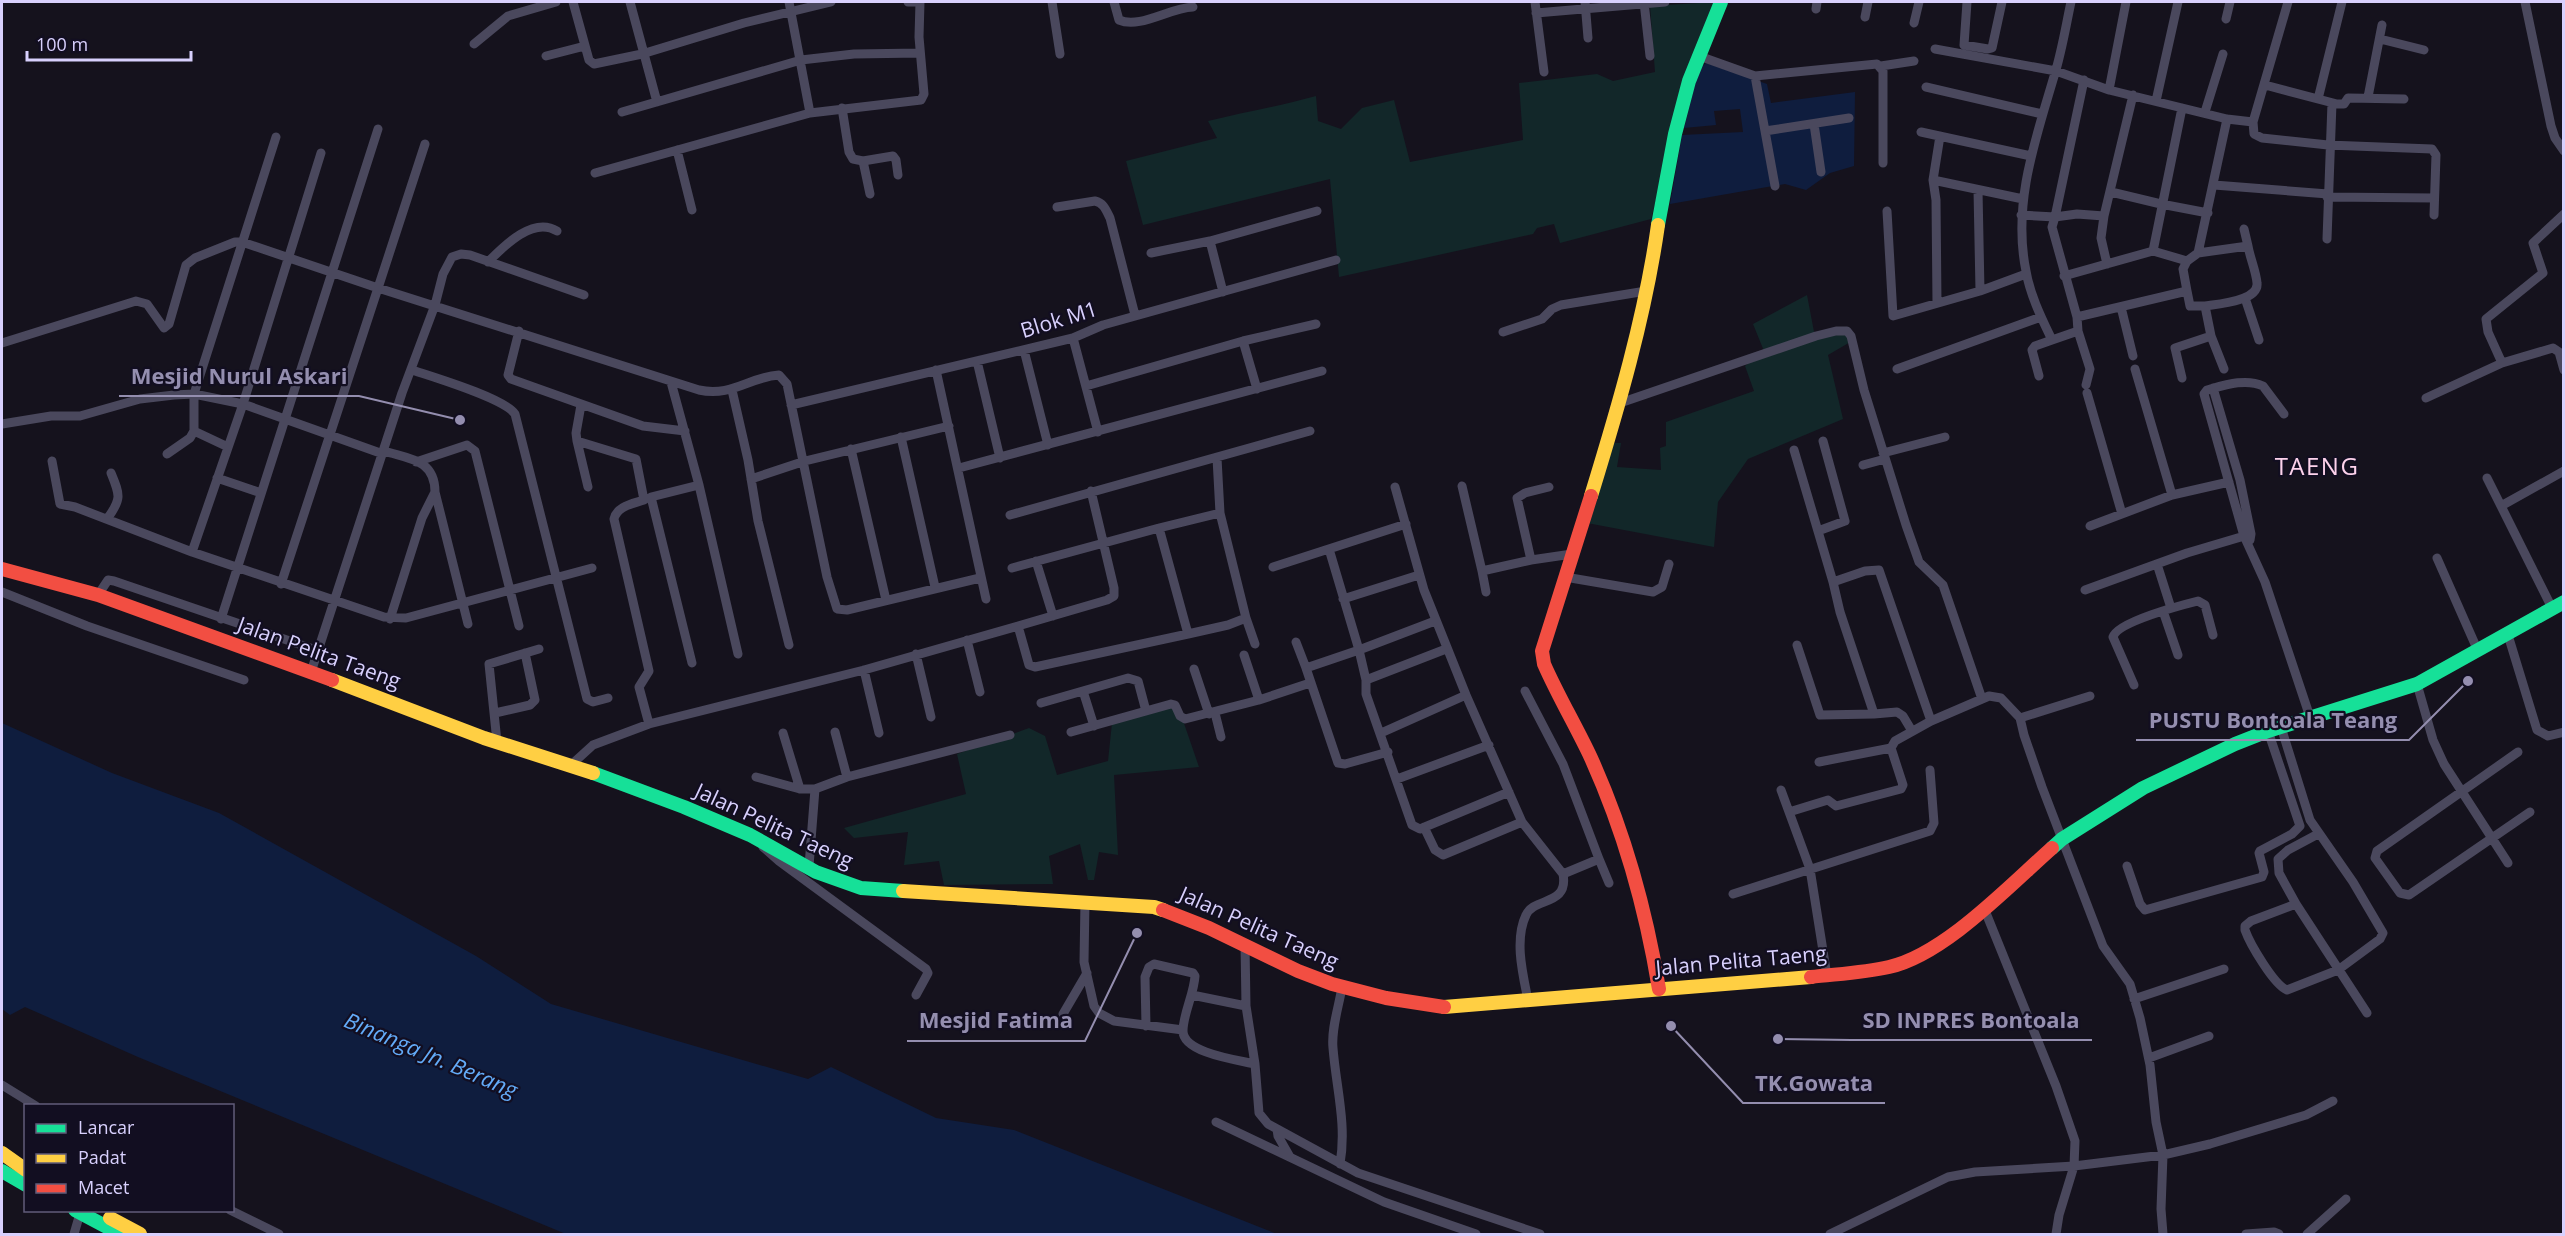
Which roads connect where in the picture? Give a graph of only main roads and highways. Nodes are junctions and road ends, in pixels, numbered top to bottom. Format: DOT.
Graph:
graph roads {
  1 [pos="1720,2"];
  2 [pos="2,569"];
  3 [pos="2558,605"];
  4 [pos="1659,989"];
  5 [pos="2,1153"];
  6 [pos="24,1169"];
  7 [pos="2,1172"];
  8 [pos="24,1184"];
  9 [pos="81,1212"];
  10 [pos="100,1212"];
  11 [pos="120,1234"];
  12 [pos="140,1234"];
  1 -- 4 [label="main road"];
  2 -- 4 [label="main road, Jalan Pelita Taeng"];
  3 -- 4 [label="main road, Jalan Pelita Taeng"];
  5 -- 6 [label="main road"];
  7 -- 8 [label="main road"];
  9 -- 11 [label="main road"];
  10 -- 12 [label="main road"];
}
